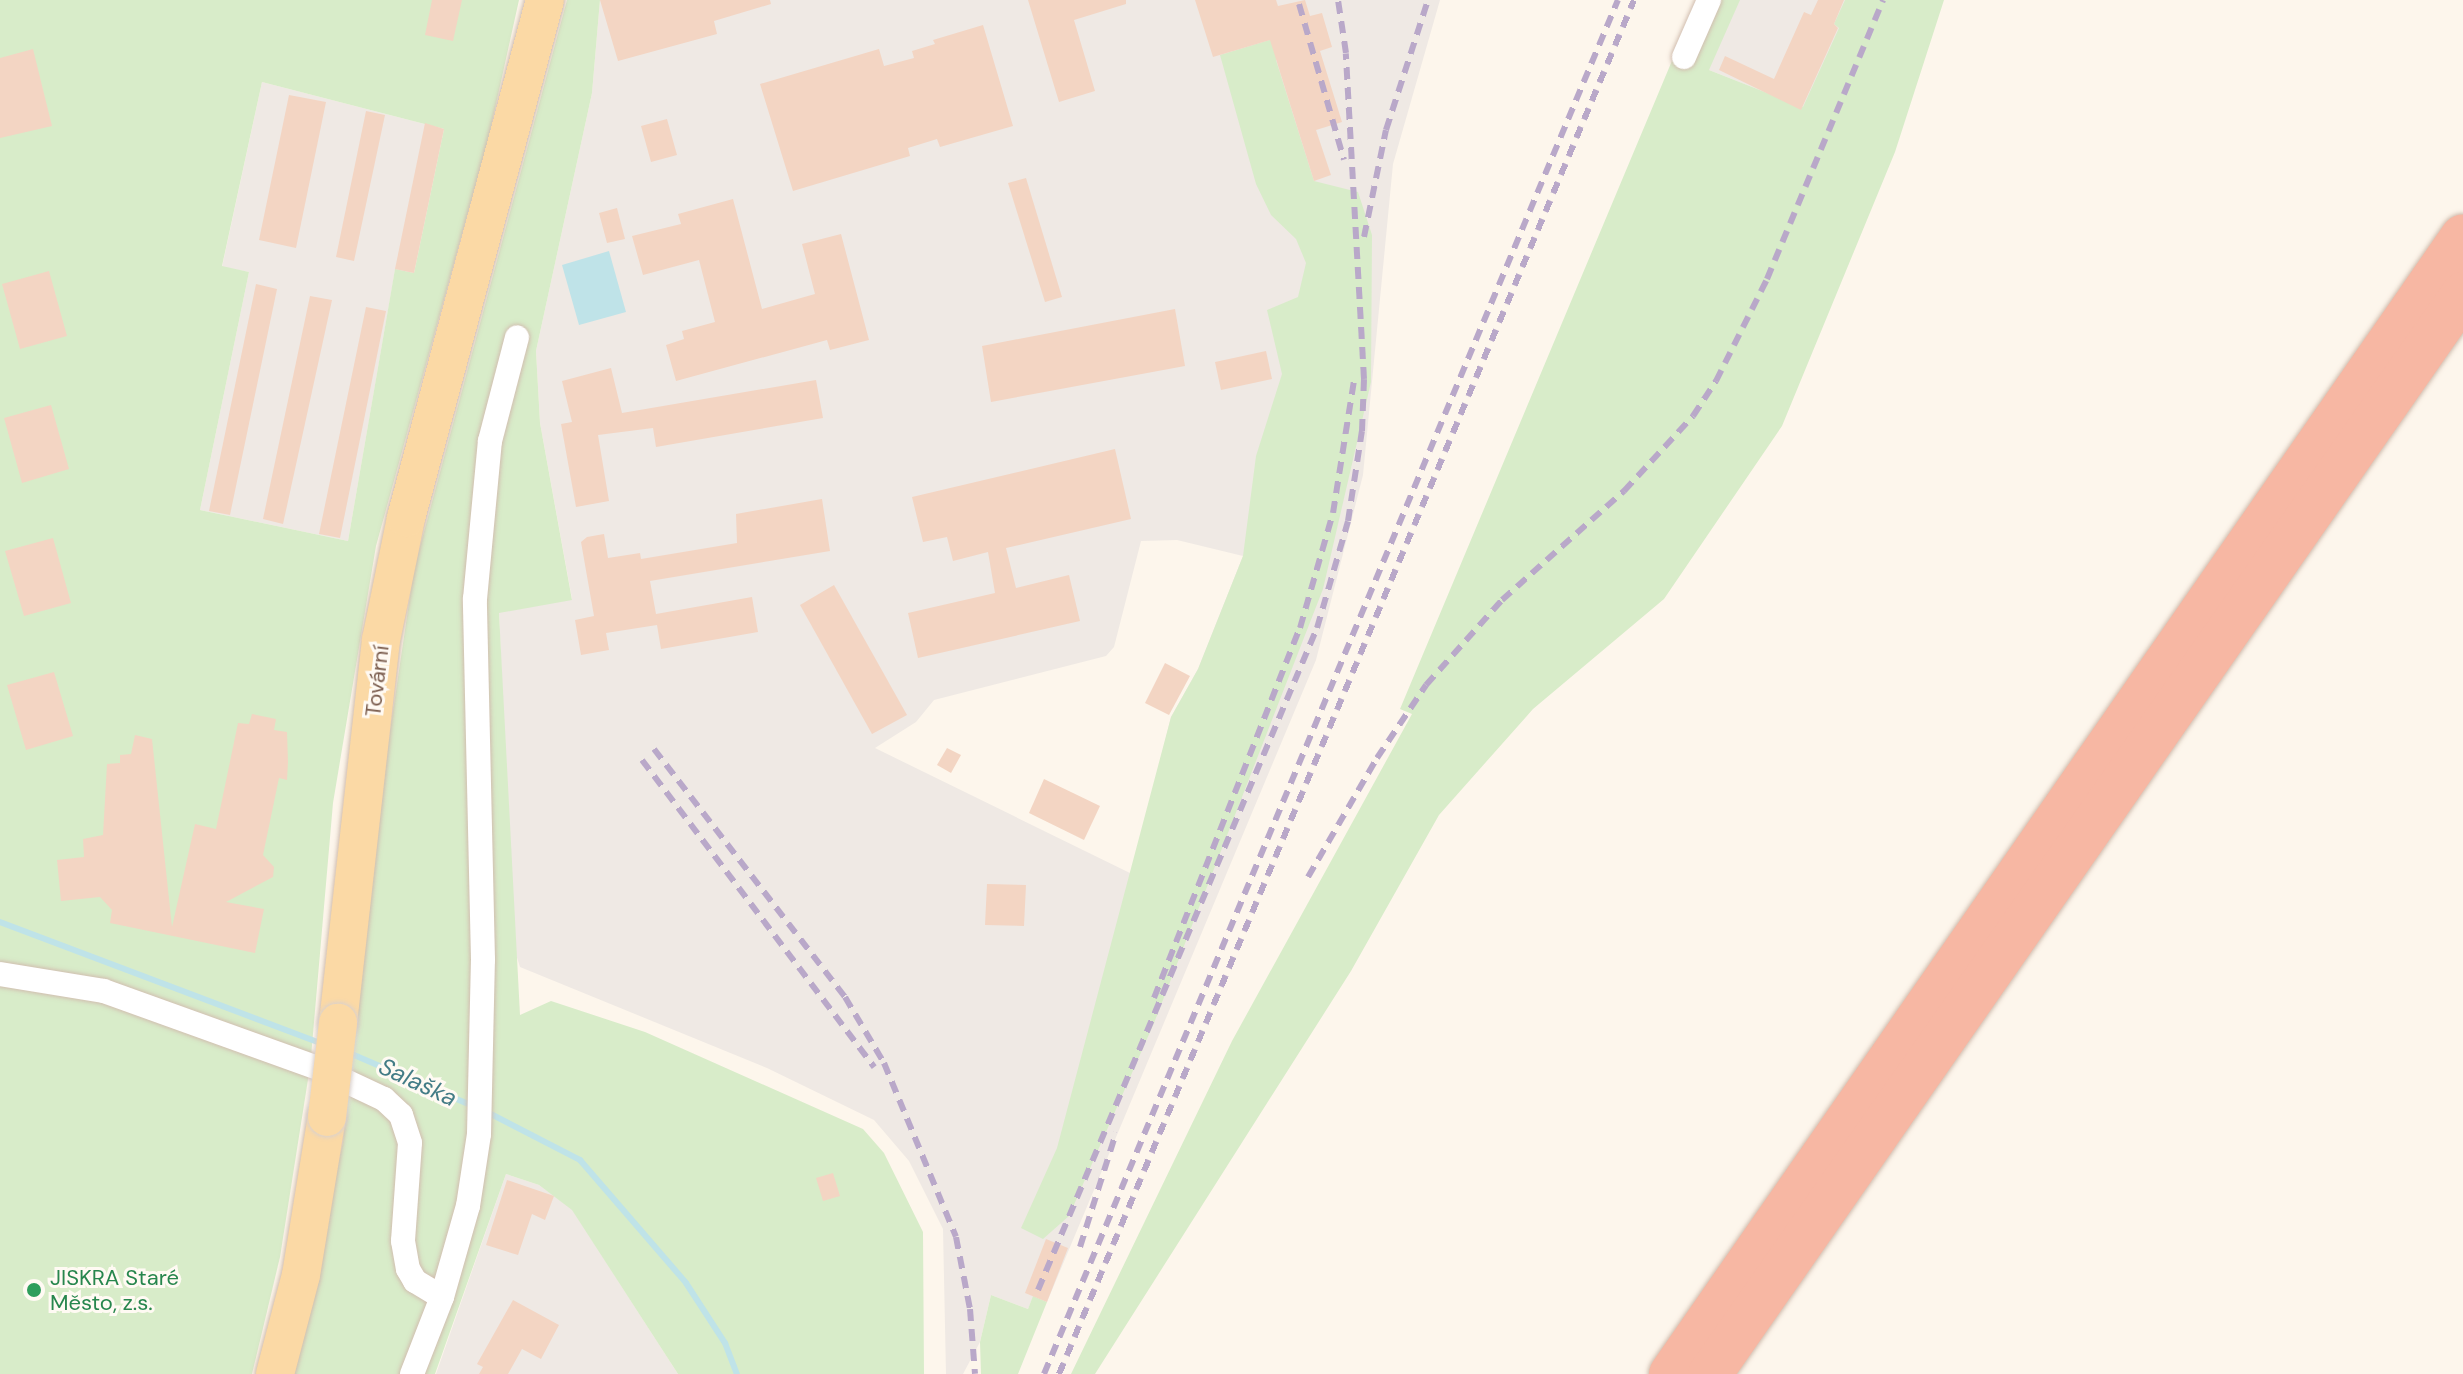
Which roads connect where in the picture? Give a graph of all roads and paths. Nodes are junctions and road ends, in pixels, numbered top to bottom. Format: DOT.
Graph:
graph roads {
  1 [pos="545,0"];
  2 [pos="1709,0"];
  3 [pos="1684,57"];
  4 [pos="2463,236"];
  5 [pos="2463,294"];
  6 [pos="517,337"];
  7 [pos="0,974"];
  8 [pos="442,1297"];
  9 [pos="275,1374"];
  10 [pos="412,1374"];
  11 [pos="1671,1374"];
  12 [pos="1710,1374"];
  1 -- 9 [label="main road, Tovární, bridge"];
  2 -- 3 [label="street"];
  4 -- 11 [label="highway"];
  5 -- 12 [label="highway"];
  6 -- 8 [label="street"];
  7 -- 8 [label="street"];
  8 -- 10 [label="street"];
}
